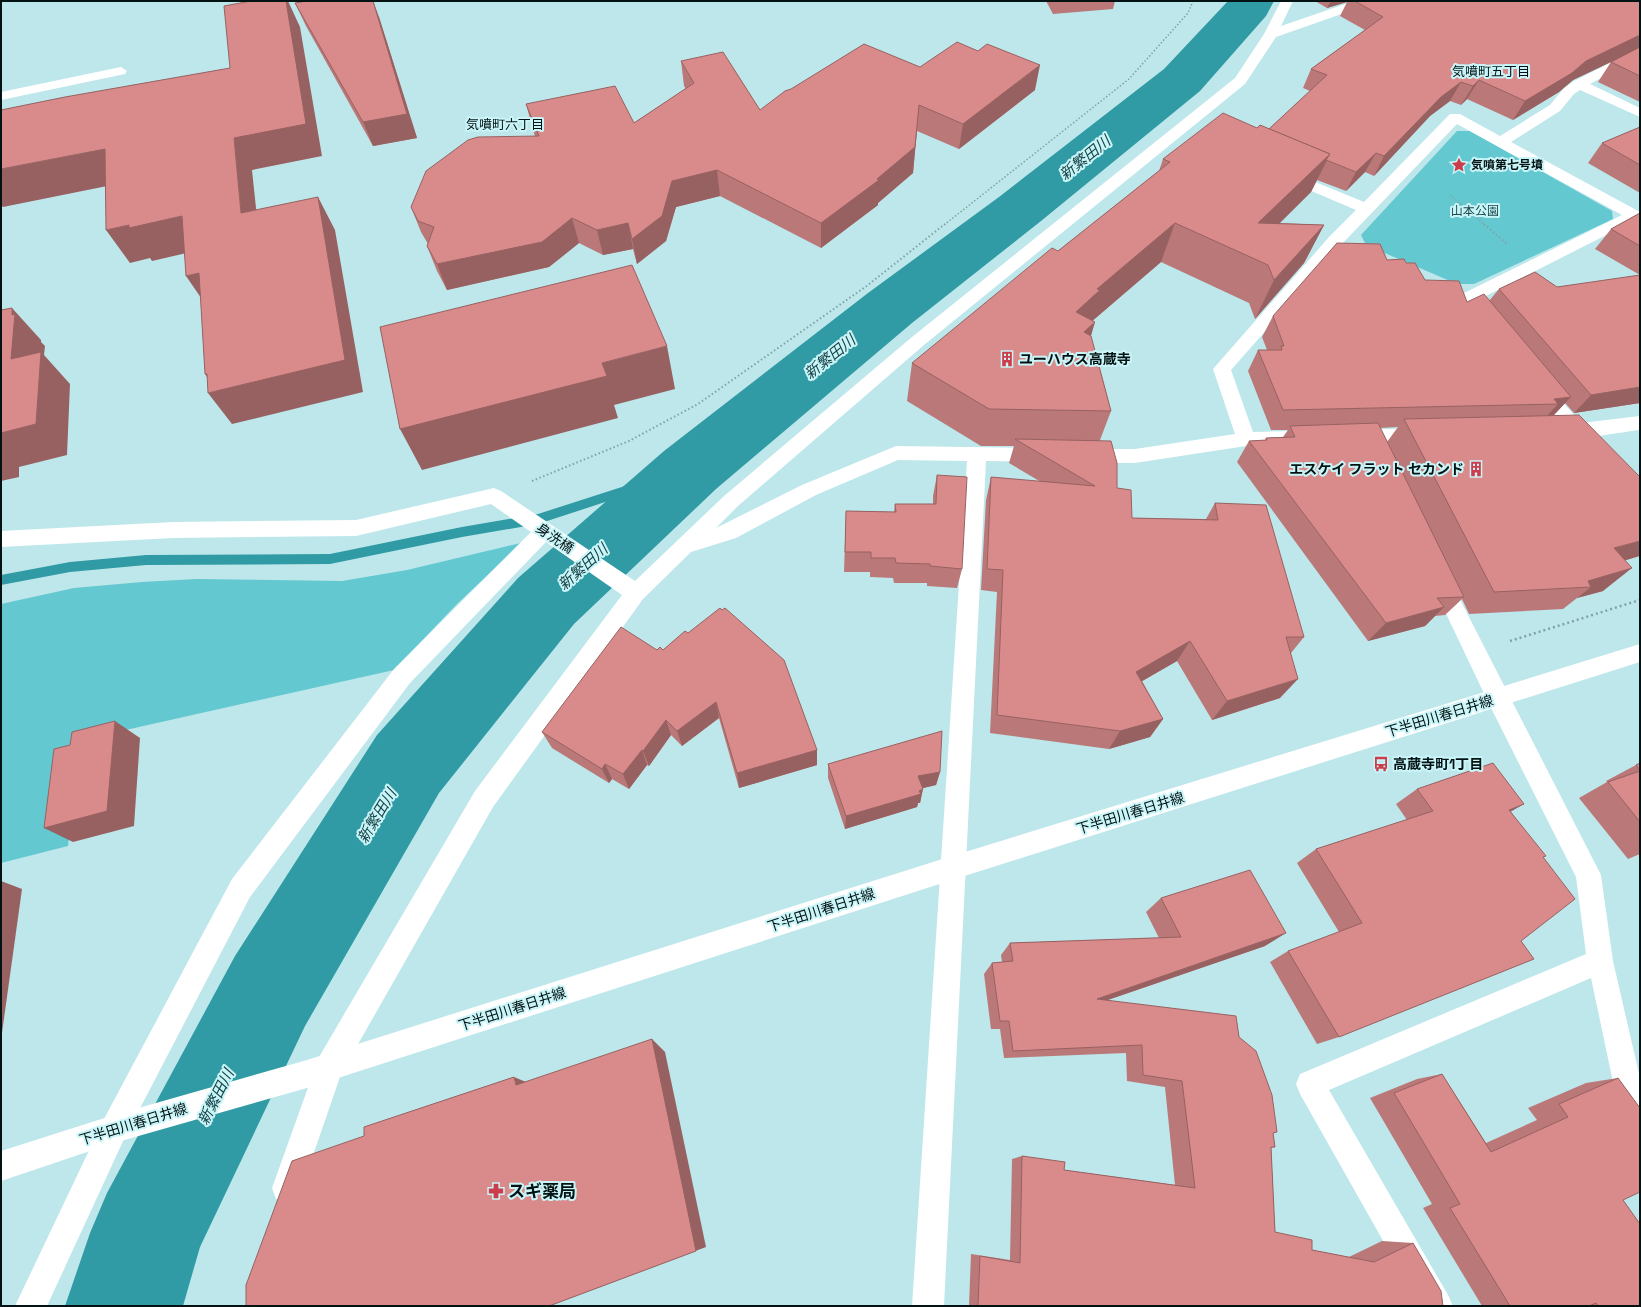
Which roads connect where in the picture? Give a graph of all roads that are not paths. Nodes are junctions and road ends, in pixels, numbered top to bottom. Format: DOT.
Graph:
graph roads {
  1 [pos="1287,1"];
  2 [pos="1366,1"];
  3 [pos="1271,34"];
  4 [pos="1640,52"];
  5 [pos="121,71"];
  6 [pos="1579,84"];
  7 [pos="1,96"];
  8 [pos="1640,113"];
  9 [pos="1500,142"];
  10 [pos="1273,170"];
  11 [pos="1366,209"];
  12 [pos="1637,217"];
  13 [pos="1465,301"];
  14 [pos="1531,377"];
  15 [pos="1640,423"];
  16 [pos="1576,431"];
  17 [pos="1545,432"];
  18 [pos="1442,435"];
  19 [pos="1340,437"];
  20 [pos="1371,437"];
  21 [pos="1316,438"];
  22 [pos="1246,439"];
  23 [pos="977,454"];
  24 [pos="1381,458"];
  25 [pos="545,531"];
  26 [pos="1,539"];
  27 [pos="685,546"];
  28 [pos="1430,559"];
  29 [pos="636,593"];
  30 [pos="1640,653"];
  31 [pos="1497,697"];
  32 [pos="952,868"];
  33 [pos="1600,961"];
  34 [pos="318,1071"];
  35 [pos="1640,1115"];
  36 [pos="114,1129"];
  37 [pos="1,1166"];
  38 [pos="280,1209"];
  39 [pos="31,1306"];
  40 [pos="928,1306"];
  41 [pos="1437,1306"];
  1 -- 3 [label="street"];
  2 -- 3 [label="street"];
  3 -- 27 [label="street"];
  4 -- 6 [label="street"];
  5 -- 7 [label="lane"];
  6 -- 8 [label="street"];
  6 -- 9 [label="street"];
  9 -- 11 [label="street"];
  9 -- 12 [label="street"];
  10 -- 11 [label="street"];
  11 -- 22 [label="street"];
  12 -- 13 [label="street"];
  14 -- 16 [label="street"];
  15 -- 16 [label="street"];
  16 -- 17 [label="street"];
  18 -- 20 [label="street"];
  19 -- 20 [label="street"];
  20 -- 24 [label="street"];
  21 -- 22 [label="street"];
  22 -- 23 [label="street"];
  23 -- 27 [label="street"];
  23 -- 32 [label="street"];
  25 -- 26 [label="street, 身洗橋"];
  25 -- 29 [label="street, 身洗橋"];
  25 -- 36 [label="street"];
  27 -- 29 [label="street"];
  28 -- 31 [label="street"];
  29 -- 34 [label="street"];
  30 -- 31 [label="street, 下半田川春日井線"];
  31 -- 32 [label="street, 下半田川春日井線"];
  31 -- 33 [label="street"];
  32 -- 34 [label="street, 下半田川春日井線"];
  32 -- 40 [label="street"];
  33 -- 35 [label="street"];
  33 -- 41 [label="street"];
  34 -- 36 [label="street, 下半田川春日井線"];
  34 -- 38 [label="street"];
  36 -- 37 [label="street, 下半田川春日井線"];
  36 -- 39 [label="street"];
}
